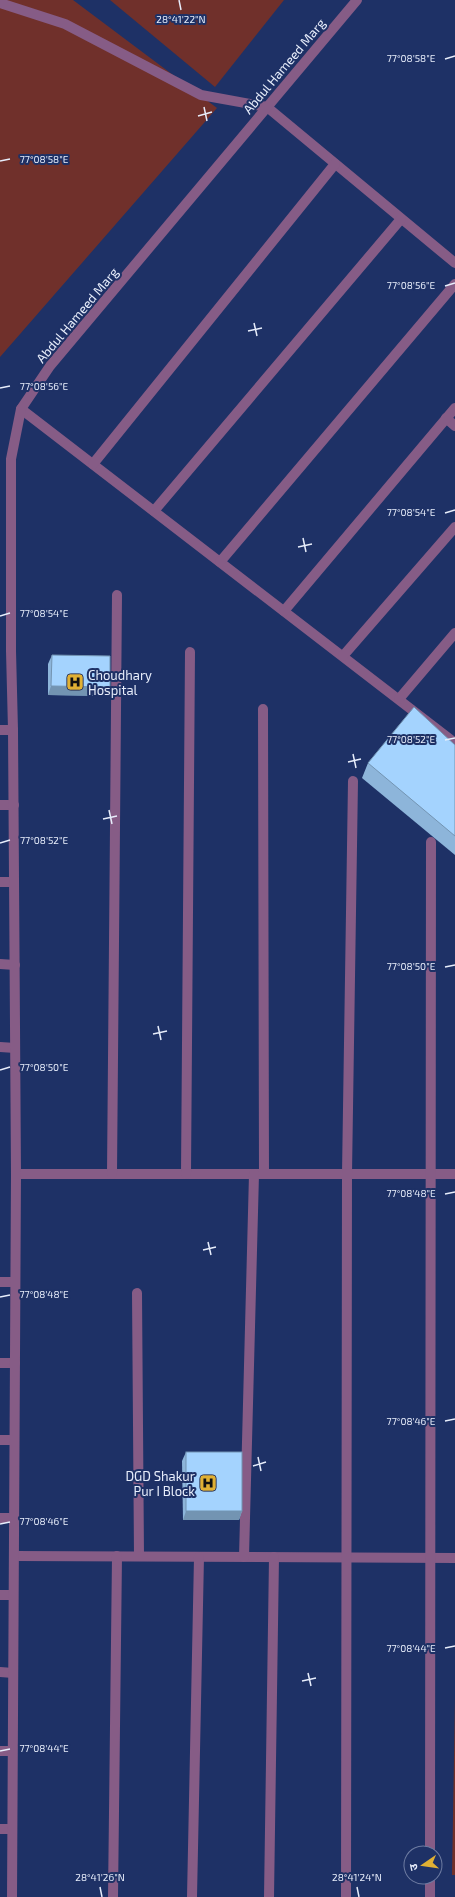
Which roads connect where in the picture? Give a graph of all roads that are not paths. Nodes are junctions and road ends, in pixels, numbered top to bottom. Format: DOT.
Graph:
graph roads {
  1 [pos="357,0"];
  2 [pos="0,3"];
  3 [pos="267,107"];
  4 [pos="335,164"];
  5 [pos="401,219"];
  6 [pos="455,263"];
  7 [pos="455,284"];
  8 [pos="455,408"];
  9 [pos="21,409"];
  10 [pos="446,418"];
  11 [pos="455,426"];
  12 [pos="92,464"];
  13 [pos="154,511"];
  14 [pos="455,527"];
  15 [pos="220,562"];
  16 [pos="117,595"];
  17 [pos="284,611"];
  18 [pos="455,633"];
  19 [pos="0,651"];
  20 [pos="10,651"];
  21 [pos="190,652"];
  22 [pos="343,656"];
  23 [pos="398,699"];
  24 [pos="263,710"];
  25 [pos="0,730"];
  26 [pos="13,730"];
  27 [pos="455,742"];
  28 [pos="353,781"];
  29 [pos="0,805"];
  30 [pos="14,805"];
  31 [pos="432,842"];
  32 [pos="0,882"];
  33 [pos="14,882"];
  34 [pos="0,964"];
  35 [pos="15,965"];
  36 [pos="0,1047"];
  37 [pos="15,1048"];
  38 [pos="16,1174"];
  39 [pos="112,1174"];
  40 [pos="186,1174"];
  41 [pos="254,1174"];
  42 [pos="264,1174"];
  43 [pos="347,1174"];
  44 [pos="431,1174"];
  45 [pos="455,1174"];
  46 [pos="0,1282"];
  47 [pos="15,1282"];
  48 [pos="138,1293"];
  49 [pos="0,1362"];
  50 [pos="15,1363"];
  51 [pos="0,1440"];
  52 [pos="14,1440"];
  53 [pos="0,1518"];
  54 [pos="14,1518"];
  55 [pos="14,1556"];
  56 [pos="117,1556"];
  57 [pos="139,1556"];
  58 [pos="199,1557"];
  59 [pos="244,1557"];
  60 [pos="274,1557"];
  61 [pos="347,1557"];
  62 [pos="431,1558"];
  63 [pos="455,1558"];
  64 [pos="0,1595"];
  65 [pos="14,1595"];
  66 [pos="0,1672"];
  67 [pos="13,1673"];
  68 [pos="0,1751"];
  69 [pos="12,1751"];
  70 [pos="0,1829"];
  71 [pos="12,1829"];
  72 [pos="430,1845"];
  73 [pos="430,1885"];
  74 [pos="12,1897"];
  75 [pos="113,1897"];
  76 [pos="192,1897"];
  77 [pos="269,1897"];
  78 [pos="346,1897"];
  79 [pos="430,1897"];
  1 -- 3 [label="street, Abdul Hameed Marg"];
  2 -- 3 [label="street"];
  3 -- 4 [label="street"];
  3 -- 9 [label="street, Abdul Hameed Marg"];
  4 -- 5 [label="street"];
  4 -- 12 [label="street"];
  5 -- 6 [label="street"];
  5 -- 13 [label="street"];
  7 -- 15 [label="street"];
  8 -- 10 [label="street"];
  9 -- 12 [label="street"];
  9 -- 20 [label="street, Abdul Hameed Marg"];
  10 -- 11 [label="street"];
  10 -- 17 [label="street"];
  12 -- 13 [label="street"];
  13 -- 15 [label="street"];
  14 -- 22 [label="street"];
  15 -- 17 [label="street"];
  16 -- 39 [label="street"];
  17 -- 22 [label="street"];
  18 -- 23 [label="street"];
  19 -- 20 [label="street"];
  20 -- 26 [label="street, Abdul Hameed Marg"];
  21 -- 40 [label="street"];
  22 -- 23 [label="street"];
  23 -- 27 [label="street"];
  24 -- 42 [label="street"];
  25 -- 26 [label="street"];
  26 -- 30 [label="street, Abdul Hameed Marg"];
  28 -- 43 [label="street"];
  29 -- 30 [label="street"];
  30 -- 33 [label="street, Abdul Hameed Marg"];
  31 -- 44 [label="street"];
  32 -- 33 [label="street"];
  33 -- 35 [label="street, Abdul Hameed Marg"];
  34 -- 35 [label="street"];
  35 -- 37 [label="street, Abdul Hameed Marg"];
  36 -- 37 [label="street"];
  37 -- 38 [label="street, Abdul Hameed Marg"];
  38 -- 39 [label="street"];
  38 -- 47 [label="street, Abdul Hameed Marg"];
  39 -- 40 [label="street"];
  40 -- 41 [label="street"];
  41 -- 42 [label="street"];
  41 -- 59 [label="street"];
  42 -- 43 [label="street"];
  43 -- 44 [label="street"];
  43 -- 61 [label="street"];
  44 -- 45 [label="street"];
  44 -- 62 [label="street"];
  46 -- 47 [label="street"];
  47 -- 50 [label="street, Abdul Hameed Marg"];
  48 -- 57 [label="street"];
  49 -- 50 [label="street"];
  50 -- 52 [label="street, Abdul Hameed Marg"];
  51 -- 52 [label="street"];
  52 -- 54 [label="street, Abdul Hameed Marg"];
  53 -- 54 [label="street"];
  54 -- 55 [label="street, Abdul Hameed Marg"];
  55 -- 56 [label="street"];
  55 -- 65 [label="street, Abdul Hameed Marg"];
  56 -- 57 [label="street"];
  56 -- 75 [label="street"];
  57 -- 58 [label="street"];
  58 -- 59 [label="street"];
  58 -- 76 [label="street"];
  59 -- 60 [label="street"];
  60 -- 61 [label="street"];
  60 -- 77 [label="street"];
  61 -- 62 [label="street"];
  61 -- 78 [label="street"];
  62 -- 63 [label="street"];
  62 -- 72 [label="street"];
  64 -- 65 [label="street"];
  65 -- 67 [label="street, Abdul Hameed Marg"];
  66 -- 67 [label="street"];
  67 -- 69 [label="street, Abdul Hameed Marg"];
  68 -- 69 [label="street"];
  69 -- 71 [label="street, Abdul Hameed Marg"];
  70 -- 71 [label="street"];
  71 -- 74 [label="street, Abdul Hameed Marg"];
  73 -- 79 [label="street"];
}
